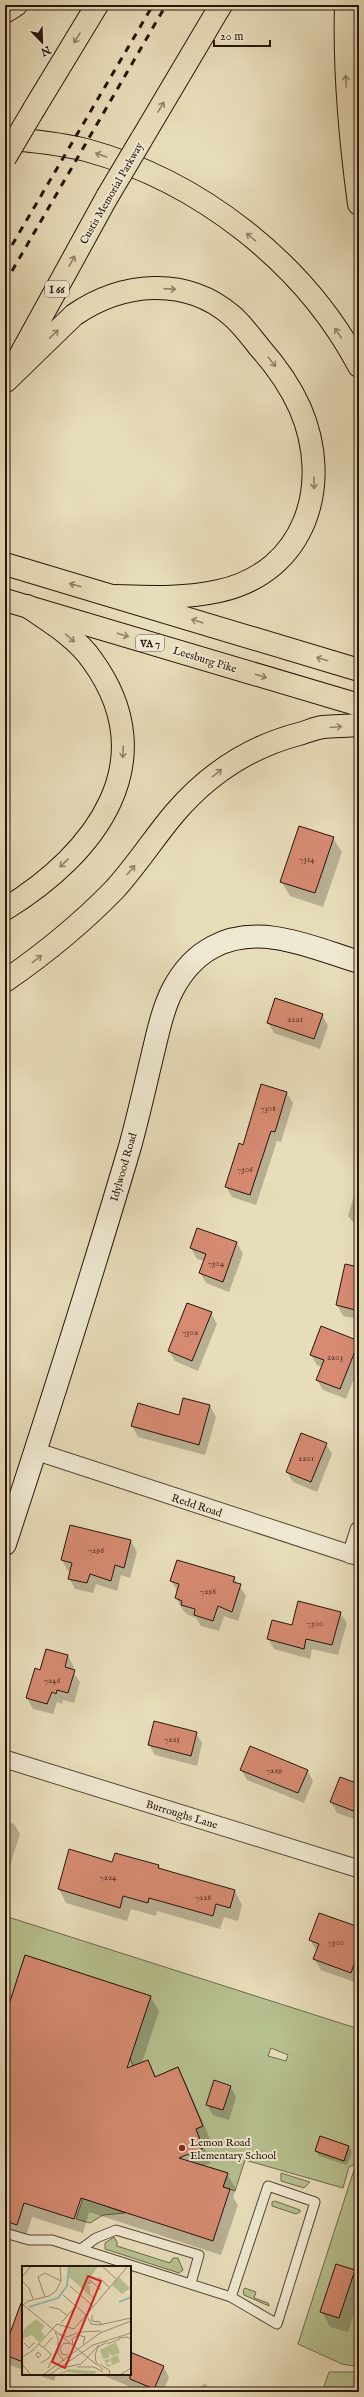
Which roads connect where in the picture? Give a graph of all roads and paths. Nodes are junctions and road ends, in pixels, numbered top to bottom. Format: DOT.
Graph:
graph roads {
  1 [pos="16,5"];
  2 [pos="97,5"];
  3 [pos="221,5"];
  4 [pos="346,5"];
  5 [pos="5,12"];
  6 [pos="5,138"];
  7 [pos="5,158"];
  8 [pos="359,204"];
  9 [pos="359,366"];
  10 [pos="6,382"];
  11 [pos="5,564"];
  12 [pos="113,596"];
  13 [pos="5,600"];
  14 [pos="27,606"];
  15 [pos="359,670"];
  16 [pos="359,706"];
  17 [pos="359,725"];
  18 [pos="5,909"];
  19 [pos="359,962"];
  20 [pos="5,982"];
  21 [pos="35,1451"];
  22 [pos="359,1530"];
  23 [pos="5,1544"];
  24 [pos="355,1556"];
  25 [pos="5,1759"];
  26 [pos="359,1869"];
  27 [pos="5,2233"];
  28 [pos="81,2250"];
  29 [pos="191,2283"];
  30 [pos="232,2297"];
  1 -- 5 [label="main road"];
  2 -- 7 [label="main road, one-way, bridge"];
  10 -- 3 [label="main road, Custis Memorial Parkway / I 66, one-way, bridge"];
  8 -- 4 [label="main road, one-way"];
  9 -- 6 [label="main road, one-way"];
  10 -- 12 [label="main road, one-way"];
  12 -- 11 [label="main road, one-way"];
  15 -- 12 [label="main road, one-way"];
  13 -- 14 [label="main road, Leesburg Pike / VA 7"];
  14 -- 16 [label="main road, Leesburg Pike / VA 7, one-way"];
  14 -- 18 [label="main road, one-way"];
  20 -- 17 [label="main road, one-way"];
  19 -- 21 [label="main road, Idylwood Road"];
  21 -- 23 [label="main road, Idylwood Road"];
  21 -- 24 [label="street, Redd Road"];
  22 -- 24 [label="street"];
  25 -- 26 [label="street, Burroughs Lane"];
  27 -- 28 [label="lane"];
  28 -- 29 [label="lane"];
  28 -- 29 [label="lane"];
  29 -- 30 [label="lane"];
  30 -- 30 [label="lane"];
}
